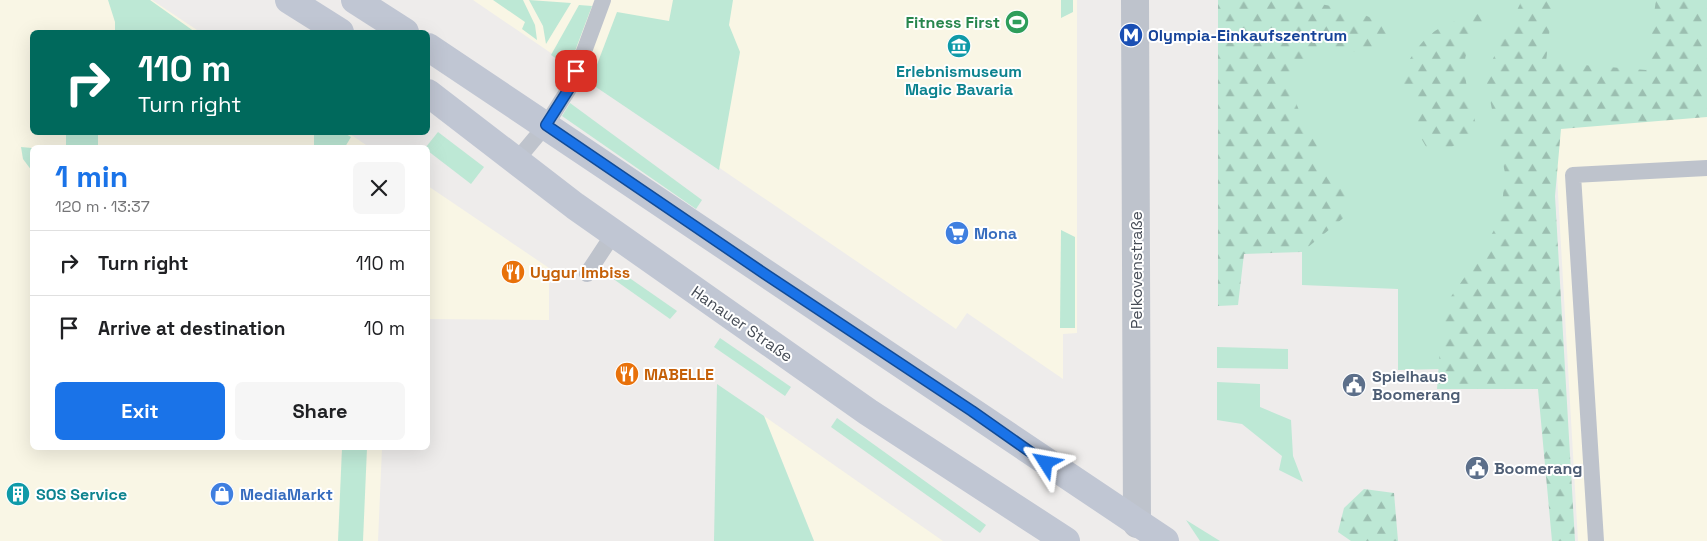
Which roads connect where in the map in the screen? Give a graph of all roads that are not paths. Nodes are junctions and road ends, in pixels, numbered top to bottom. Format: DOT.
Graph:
graph roads {
  1 [pos="289,0"];
  2 [pos="355,0"];
  3 [pos="604,0"];
  4 [pos="1135,0"];
  5 [pos="337,30"];
  6 [pos="402,30"];
  7 [pos="430,48"];
  8 [pos="430,95"];
  9 [pos="546,125"];
  10 [pos="516,161"];
  11 [pos="1707,168"];
  12 [pos="614,233"];
  13 [pos="587,274"];
  14 [pos="1137,532"];
  15 [pos="1066,541"];
  16 [pos="1165,541"];
  17 [pos="1596,541"];
  1 -- 5 [label="main road"];
  2 -- 6 [label="main road"];
  3 -- 9 [label="lane"];
  4 -- 14 [label="street, Pelkovenstraße"];
  7 -- 9 [label="main road"];
  8 -- 10 [label="main road, Hanauer Straße"];
  9 -- 10 [label="lane"];
  9 -- 14 [label="main road"];
  10 -- 12 [label="main road, Hanauer Straße"];
  11 -- 17 [label="lane"];
  12 -- 13 [label="lane"];
  12 -- 15 [label="main road, Hanauer Straße"];
  14 -- 16 [label="main road"];
}
